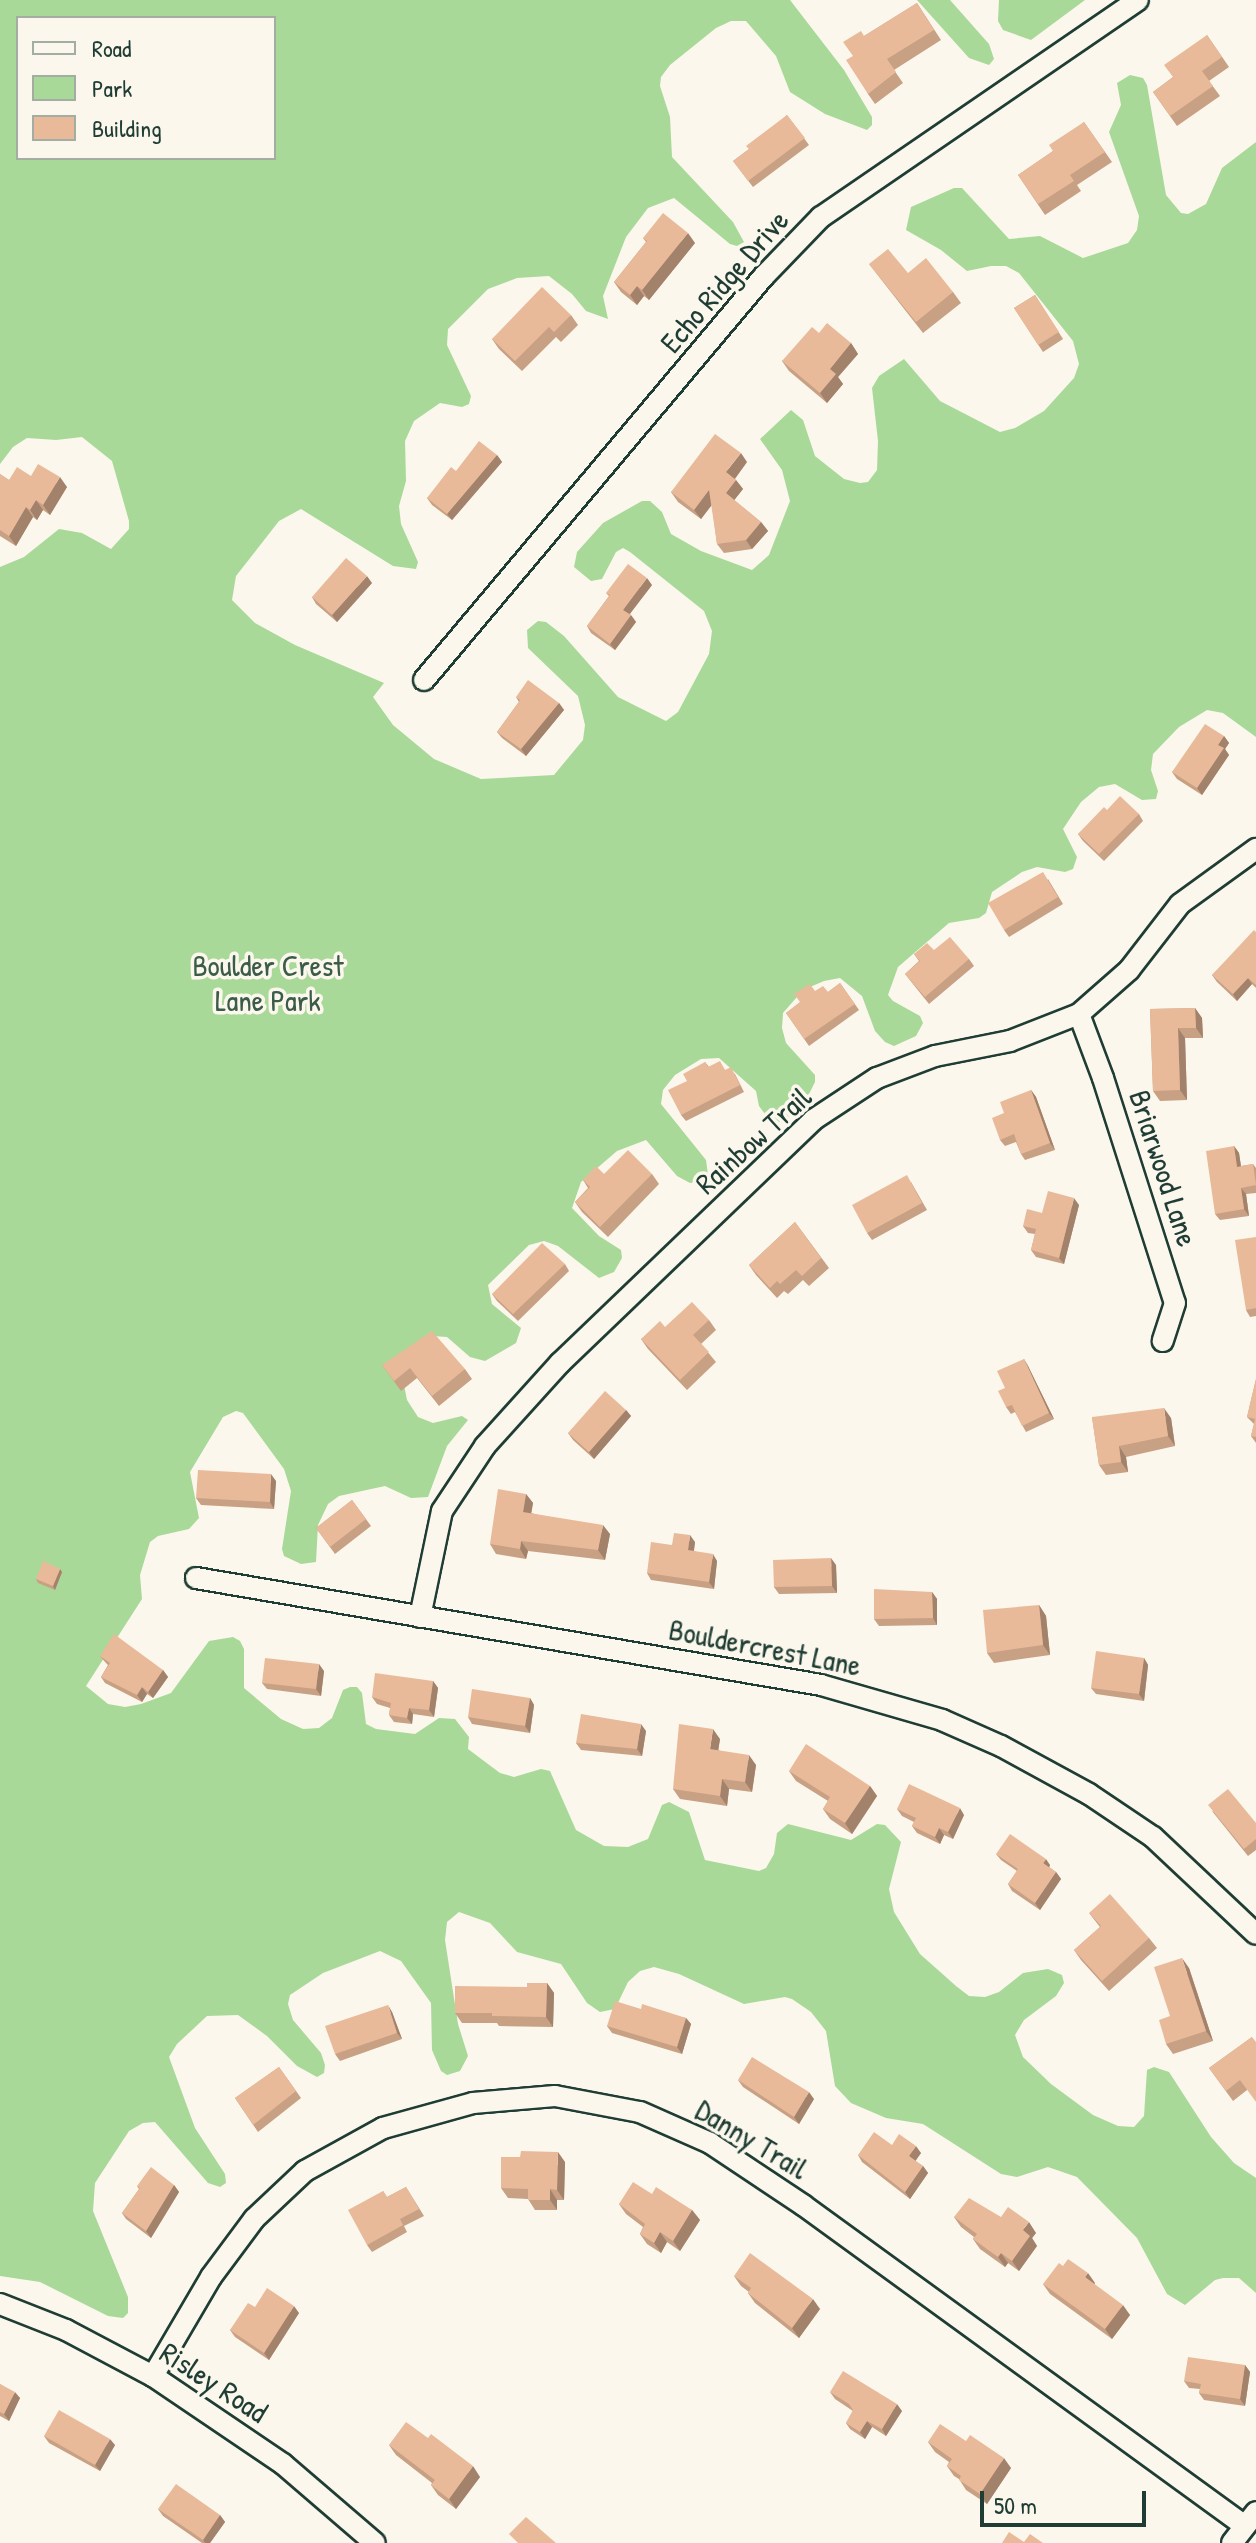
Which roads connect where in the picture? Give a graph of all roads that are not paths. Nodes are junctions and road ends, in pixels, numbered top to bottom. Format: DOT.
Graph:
graph roads {
  1 [pos="1138,0"];
  2 [pos="424,680"];
  3 [pos="1256,849"];
  4 [pos="1079,1014"];
  5 [pos="1163,1341"];
  6 [pos="196,1578"];
  7 [pos="420,1617"];
  8 [pos="1256,1934"];
  9 [pos="0,2304"];
  10 [pos="153,2376"];
  11 [pos="1250,2519"];
  12 [pos="375,2543"];
  13 [pos="1232,2543"];
  1 -- 2 [label="street, Echo Ridge Drive"];
  3 -- 4 [label="street, Rainbow Trail"];
  4 -- 5 [label="street, Briarwood Lane"];
  4 -- 7 [label="street, Rainbow Trail"];
  6 -- 7 [label="street, Bouldercrest Lane"];
  7 -- 8 [label="street, Bouldercrest Lane"];
  9 -- 10 [label="street, Risley Road"];
  10 -- 11 [label="street, Danny Trail"];
  10 -- 12 [label="street, Risley Road"];
  11 -- 13 [label="street"];
}
